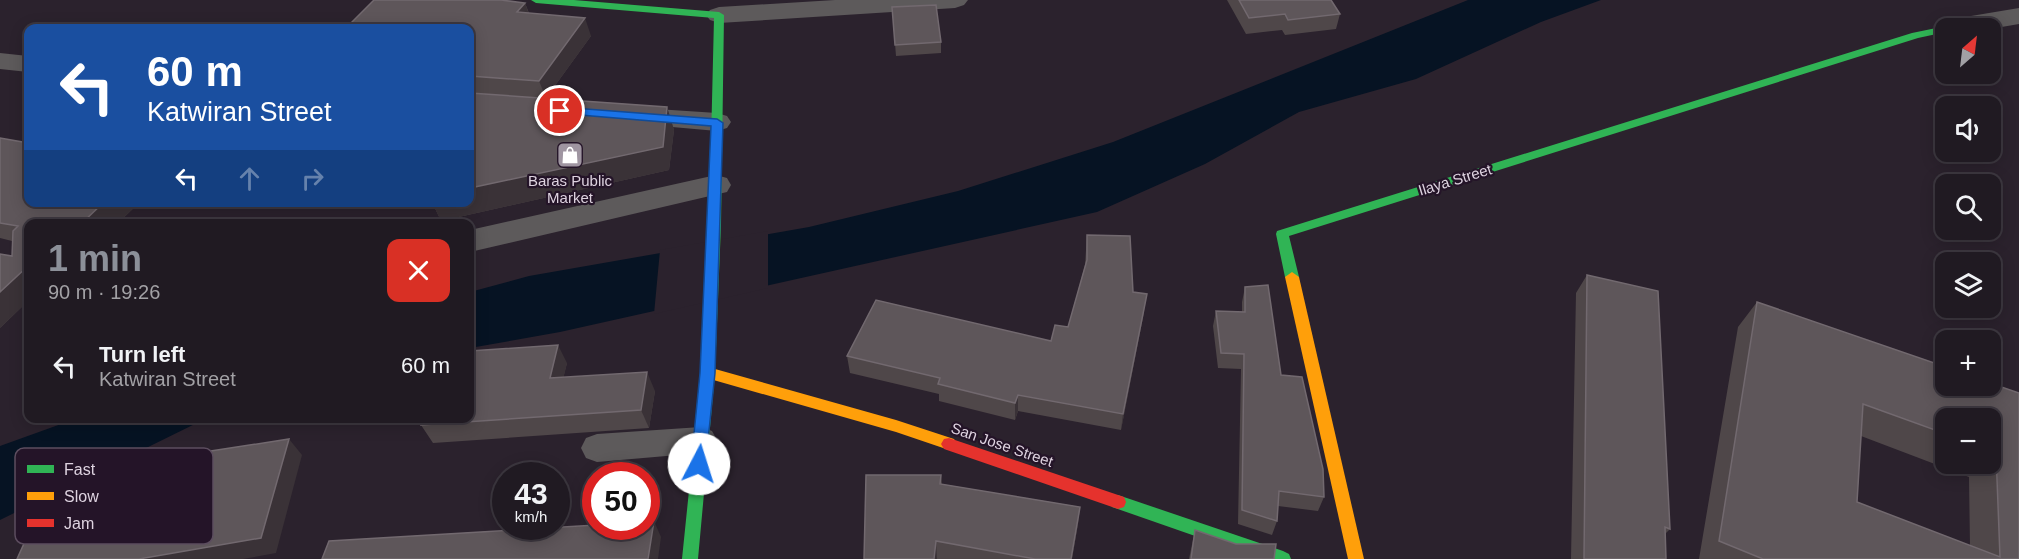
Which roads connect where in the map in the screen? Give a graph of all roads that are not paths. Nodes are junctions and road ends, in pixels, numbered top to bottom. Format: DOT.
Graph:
graph roads {
  1 [pos="536,0"];
  2 [pos="955,0"];
  3 [pos="731,10"];
  4 [pos="2019,16"];
  5 [pos="2001,19"];
  6 [pos="1935,31"];
  7 [pos="0,61"];
  8 [pos="24,64"];
  9 [pos="599,114"];
  10 [pos="717,123"];
  11 [pos="716,184"];
  12 [pos="474,240"];
  13 [pos="708,373"];
  14 [pos="701,440"];
  15 [pos="597,448"];
  16 [pos="690,559"];
  17 [pos="1283,559"];
  18 [pos="1356,559"];
  1 -- 3 [label="street"];
  2 -- 3 [label="street"];
  3 -- 10 [label="street"];
  4 -- 5 [label="street, Ilaya Street"];
  6 -- 18 [label="street, Ilaya Street"];
  7 -- 8 [label="street"];
  9 -- 10 [label="street"];
  10 -- 11 [label="street"];
  11 -- 12 [label="street"];
  11 -- 13 [label="street"];
  13 -- 14 [label="street"];
  13 -- 17 [label="street, San Jose Street"];
  14 -- 15 [label="lane"];
  14 -- 16 [label="street"];
}
